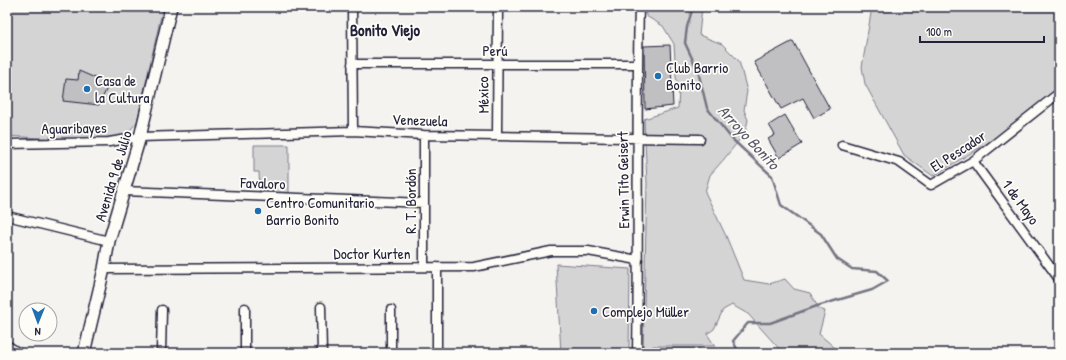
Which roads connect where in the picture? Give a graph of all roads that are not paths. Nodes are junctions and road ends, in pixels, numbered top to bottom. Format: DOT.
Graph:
graph roads {
  1 [pos="171,7"];
  2 [pos="352,7"];
  3 [pos="498,7"];
  4 [pos="639,7"];
  5 [pos="352,64"];
  6 [pos="497,64"];
  7 [pos="637,64"];
  8 [pos="1059,92"];
  9 [pos="353,131"];
  10 [pos="424,135"];
  11 [pos="498,135"];
  12 [pos="140,137"];
  13 [pos="637,138"];
  14 [pos="700,139"];
  15 [pos="7,144"];
  16 [pos="842,145"];
  17 [pos="973,161"];
  18 [pos="124,191"];
  19 [pos="424,203"];
  20 [pos="7,216"];
  21 [pos="109,241"];
  22 [pos="638,260"];
  23 [pos="424,267"];
  24 [pos="437,267"];
  25 [pos="104,268"];
  26 [pos="1059,279"];
  27 [pos="321,307"];
  28 [pos="245,308"];
  29 [pos="162,310"];
  30 [pos="391,310"];
  31 [pos="7,345"];
  32 [pos="19,353"];
  33 [pos="84,353"];
  34 [pos="161,353"];
  35 [pos="245,353"];
  36 [pos="322,353"];
  37 [pos="391,353"];
  38 [pos="437,353"];
  39 [pos="637,353"];
  1 -- 12 [label="main road, Avenida 9 de Julio"];
  2 -- 5 [label="street"];
  3 -- 6 [label="street, México"];
  4 -- 7 [label="street, Erwin Tito Geisert"];
  5 -- 6 [label="street, Perú"];
  5 -- 9 [label="street"];
  6 -- 7 [label="street, Perú"];
  6 -- 11 [label="street, México"];
  7 -- 13 [label="street, Erwin Tito Geisert"];
  8 -- 17 [label="street, El Pescador"];
  9 -- 10 [label="street, Venezuela"];
  9 -- 12 [label="street, Venezuela"];
  10 -- 11 [label="street, Venezuela"];
  10 -- 19 [label="street, R. T. Bordón"];
  11 -- 13 [label="street, Venezuela"];
  12 -- 15 [label="street, Aguaribayes"];
  12 -- 18 [label="main road, Avenida 9 de Julio"];
  13 -- 14 [label="street, Venezuela"];
  13 -- 22 [label="street, Erwin Tito Geisert"];
  16 -- 17 [label="street, El Pescador"];
  17 -- 26 [label="street, 1 de Mayo"];
  18 -- 19 [label="street, Favaloro"];
  18 -- 21 [label="main road, Avenida 9 de Julio"];
  19 -- 23 [label="street, R. T. Bordón"];
  20 -- 21 [label="street"];
  21 -- 25 [label="main road, Avenida 9 de Julio"];
  22 -- 24 [label="street, Doctor Kurten"];
  22 -- 39 [label="street, Erwin Tito Geisert"];
  23 -- 24 [label="street, Doctor Kurten"];
  23 -- 25 [label="street, Doctor Kurten"];
  24 -- 38 [label="street"];
  25 -- 33 [label="main road, Avenida 9 de Julio"];
  27 -- 36 [label="street"];
  28 -- 35 [label="street"];
  29 -- 34 [label="street"];
  30 -- 37 [label="street"];
  31 -- 32 [label="street"];
}
